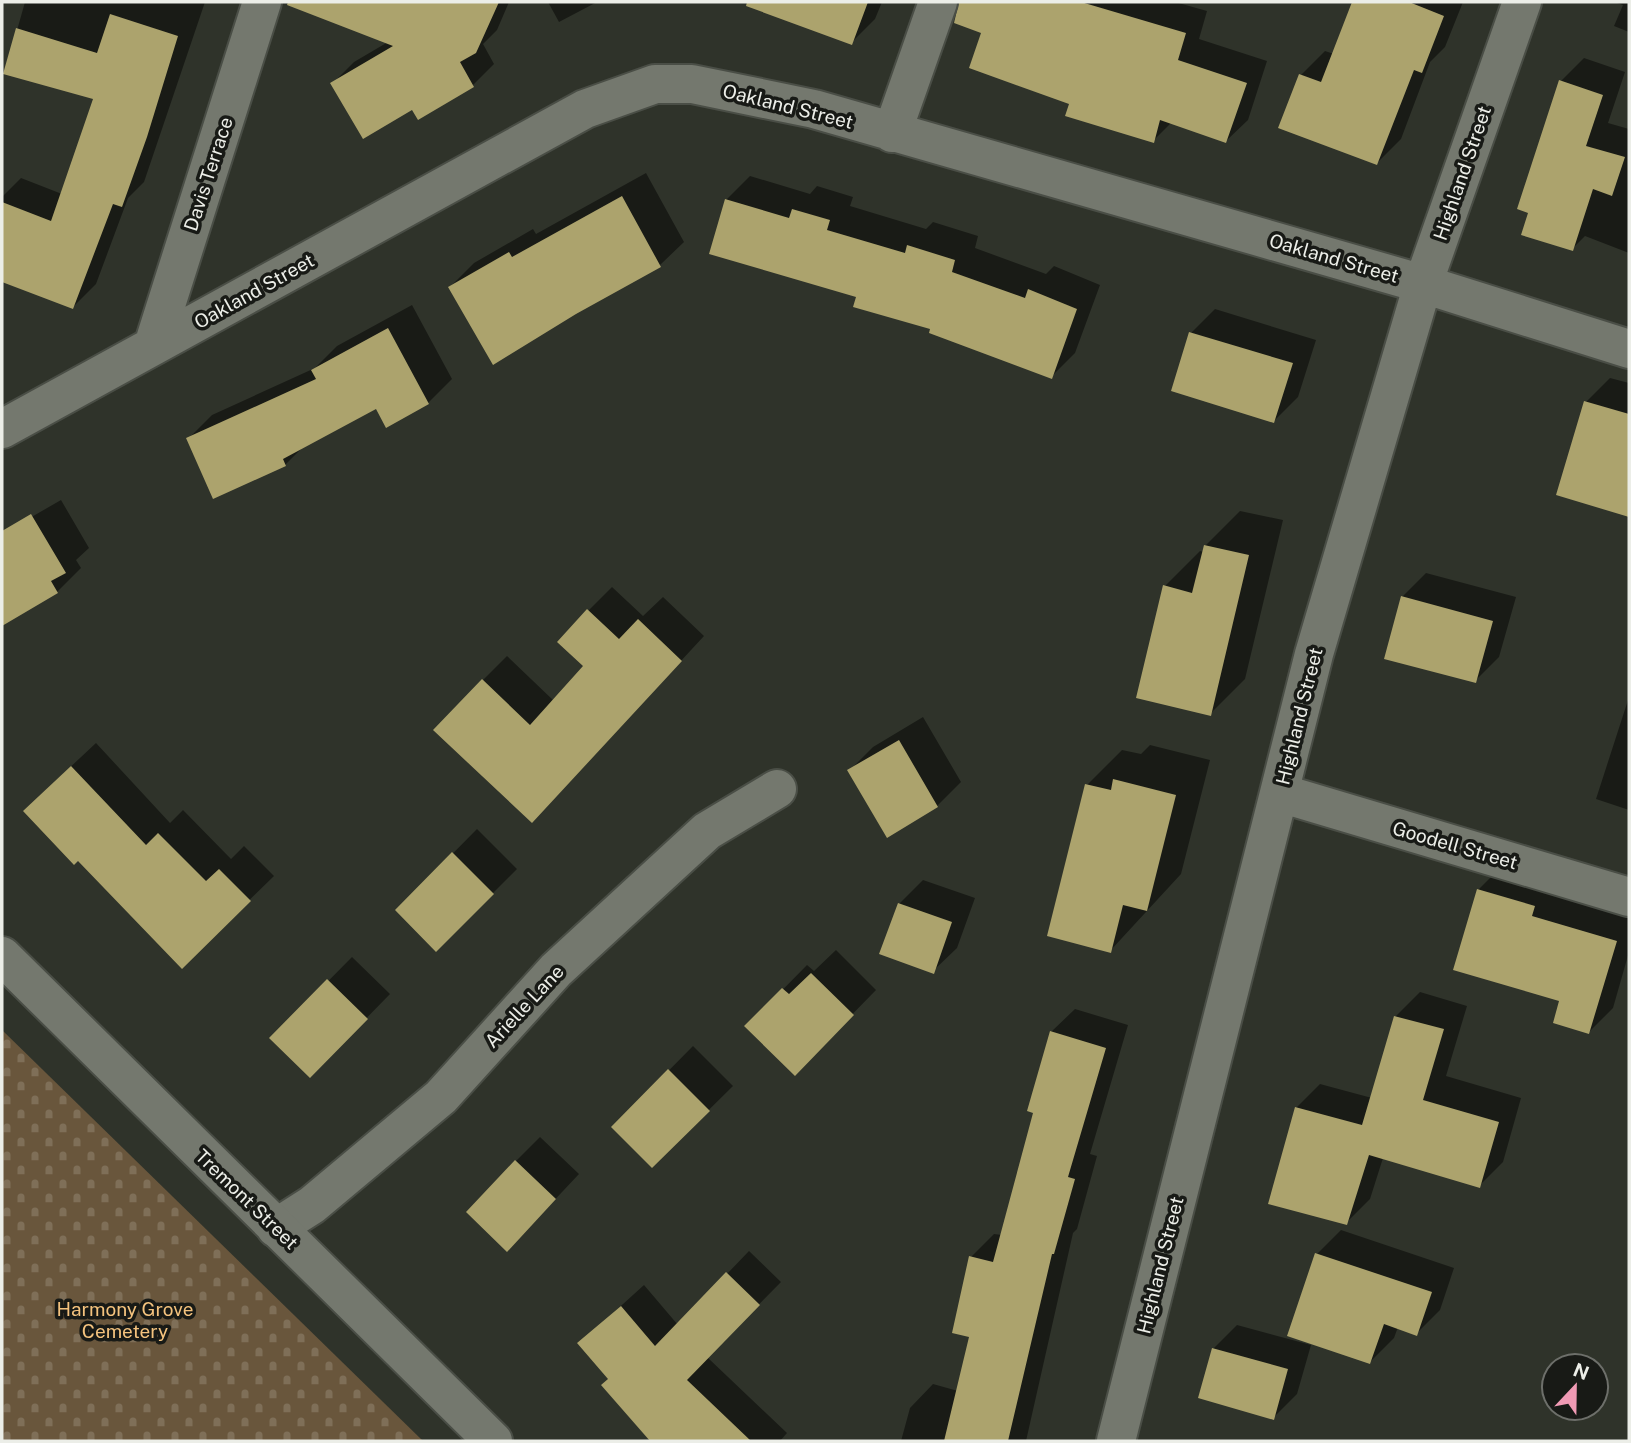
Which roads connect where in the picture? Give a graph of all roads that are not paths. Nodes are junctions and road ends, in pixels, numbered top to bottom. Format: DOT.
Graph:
graph roads {
  1 [pos="262,2"];
  2 [pos="938,2"];
  3 [pos="1522,2"];
  4 [pos="892,133"];
  5 [pos="1423,284"];
  6 [pos="153,346"];
  7 [pos="1629,349"];
  8 [pos="2,429"];
  9 [pos="777,789"];
  10 [pos="1280,793"];
  11 [pos="1629,897"];
  12 [pos="2,956"];
  13 [pos="276,1228"];
  14 [pos="493,1441"];
  15 [pos="1116,1441"];
  1 -- 6 [label="street, Davis Terrace"];
  2 -- 4 [label="street"];
  3 -- 5 [label="street, Highland Street"];
  4 -- 5 [label="street, Oakland Street"];
  4 -- 6 [label="street, Oakland Street"];
  5 -- 7 [label="street, Oakland Street"];
  5 -- 10 [label="street, Highland Street"];
  6 -- 8 [label="street, Oakland Street"];
  9 -- 13 [label="street, Arielle Lane"];
  10 -- 11 [label="street, Goodell Street"];
  10 -- 15 [label="street, Highland Street"];
  12 -- 13 [label="street, Tremont Street"];
  13 -- 14 [label="street, Tremont Street"];
}
